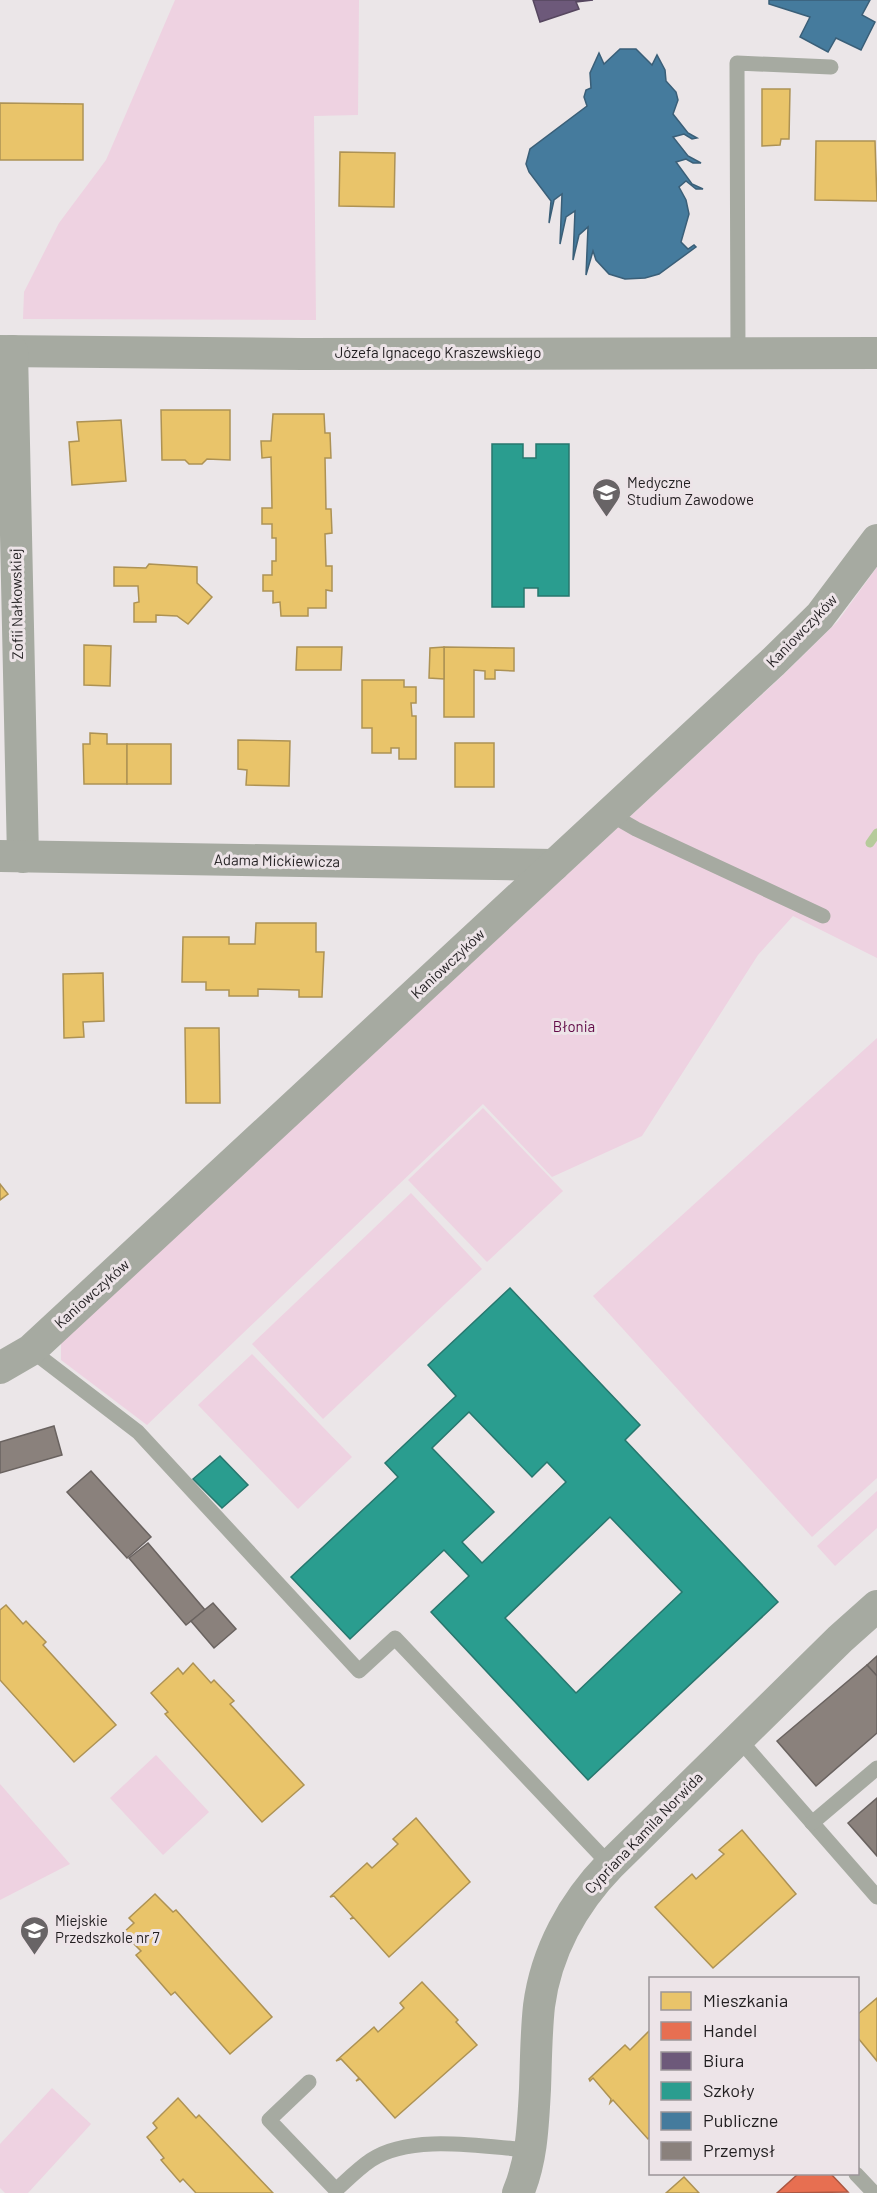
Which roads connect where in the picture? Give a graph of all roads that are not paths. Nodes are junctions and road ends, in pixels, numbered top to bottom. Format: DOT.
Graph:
graph roads {
  1 [pos="831,67"];
  2 [pos="6,351"];
  3 [pos="738,353"];
  4 [pos="877,353"];
  5 [pos="877,540"];
  6 [pos="610,814"];
  7 [pos="12,856"];
  8 [pos="554,865"];
  9 [pos="823,916"];
  10 [pos="31,1350"];
  11 [pos="0,1368"];
  12 [pos="877,1606"];
  13 [pos="738,1738"];
  14 [pos="877,1768"];
  15 [pos="812,1823"];
  16 [pos="610,1865"];
  17 [pos="877,1897"];
  18 [pos="309,2082"];
  19 [pos="530,2150"];
  20 [pos="857,2175"];
  21 [pos="518,2193"];
  22 [pos="874,2193"];
  1 -- 3 [label="lane"];
  2 -- 3 [label="street, Józefa Ignacego Kraszewskiego"];
  2 -- 7 [label="street, Zofii Nałkowskiej"];
  3 -- 4 [label="street, Józefa Ignacego Kraszewskiego"];
  5 -- 6 [label="street, Kaniowczyków"];
  6 -- 8 [label="street, Kaniowczyków"];
  6 -- 9 [label="lane"];
  7 -- 8 [label="street, Adama Mickiewicza"];
  8 -- 10 [label="street, Kaniowczyków"];
  10 -- 11 [label="street, Kaniowczyków"];
  10 -- 16 [label="lane"];
  12 -- 13 [label="street, Cypriana Kamila Norwida"];
  13 -- 15 [label="lane"];
  13 -- 16 [label="street, Cypriana Kamila Norwida"];
  14 -- 15 [label="lane"];
  15 -- 17 [label="lane"];
  16 -- 19 [label="street, Cypriana Kamila Norwida"];
  18 -- 19 [label="lane"];
  19 -- 21 [label="street, Cypriana Kamila Norwida"];
  20 -- 22 [label="lane"];
}
